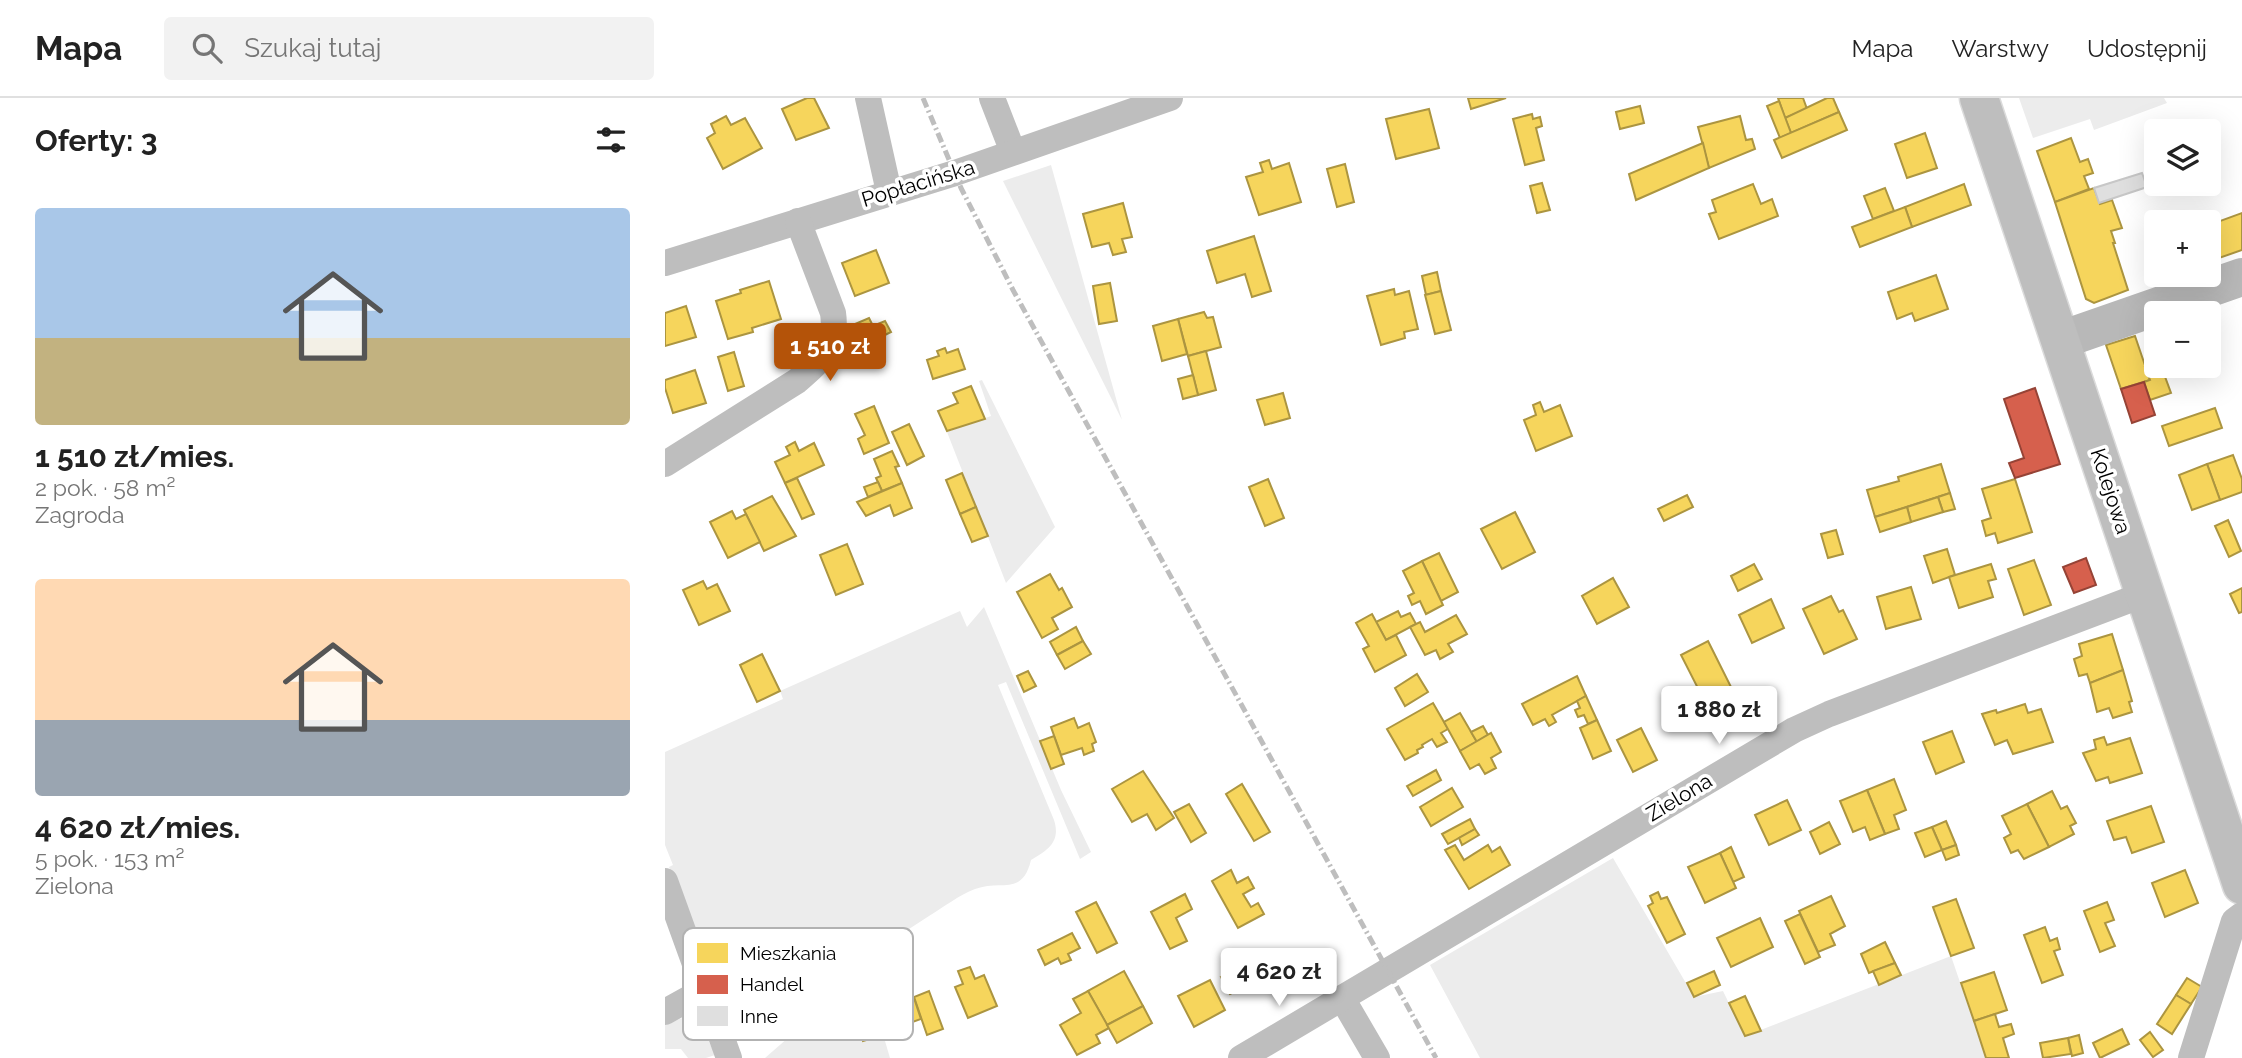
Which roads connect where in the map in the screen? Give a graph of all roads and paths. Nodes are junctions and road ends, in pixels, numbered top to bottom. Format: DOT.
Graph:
graph roads {
  1 [pos="867,98"];
  2 [pos="992,98"];
  3 [pos="1170,98"];
  4 [pos="1979,98"];
  5 [pos="1013,152"];
  6 [pos="889,192"];
  7 [pos="798,221"];
  8 [pos="665,263"];
  9 [pos="2242,277"];
  10 [pos="2061,340"];
  11 [pos="665,464"];
  12 [pos="2145,594"];
  13 [pos="2240,872"];
  14 [pos="665,881"];
  15 [pos="2242,915"];
  16 [pos="683,928"];
  17 [pos="1342,998"];
  18 [pos="683,1002"];
  19 [pos="665,1012"];
  20 [pos="723,1040"];
  21 [pos="729,1058"];
  22 [pos="1241,1058"];
  23 [pos="1377,1058"];
  24 [pos="2191,1058"];
  1 -- 6 [label="street"];
  2 -- 5 [label="street"];
  3 -- 5 [label="street, Popłacińska"];
  4 -- 10 [label="main road, Kolejowa"];
  5 -- 6 [label="street, Popłacińska"];
  6 -- 7 [label="street, Popłacińska"];
  7 -- 8 [label="street, Popłacińska"];
  7 -- 11 [label="street"];
  9 -- 10 [label="main road"];
  10 -- 12 [label="main road, Kolejowa"];
  12 -- 13 [label="main road, Kolejowa"];
  12 -- 17 [label="street, Zielona"];
  14 -- 16 [label="street"];
  15 -- 24 [label="street"];
  17 -- 22 [label="street, Zielona"];
  17 -- 23 [label="street"];
  18 -- 19 [label="street"];
  20 -- 21 [label="street"];
}
